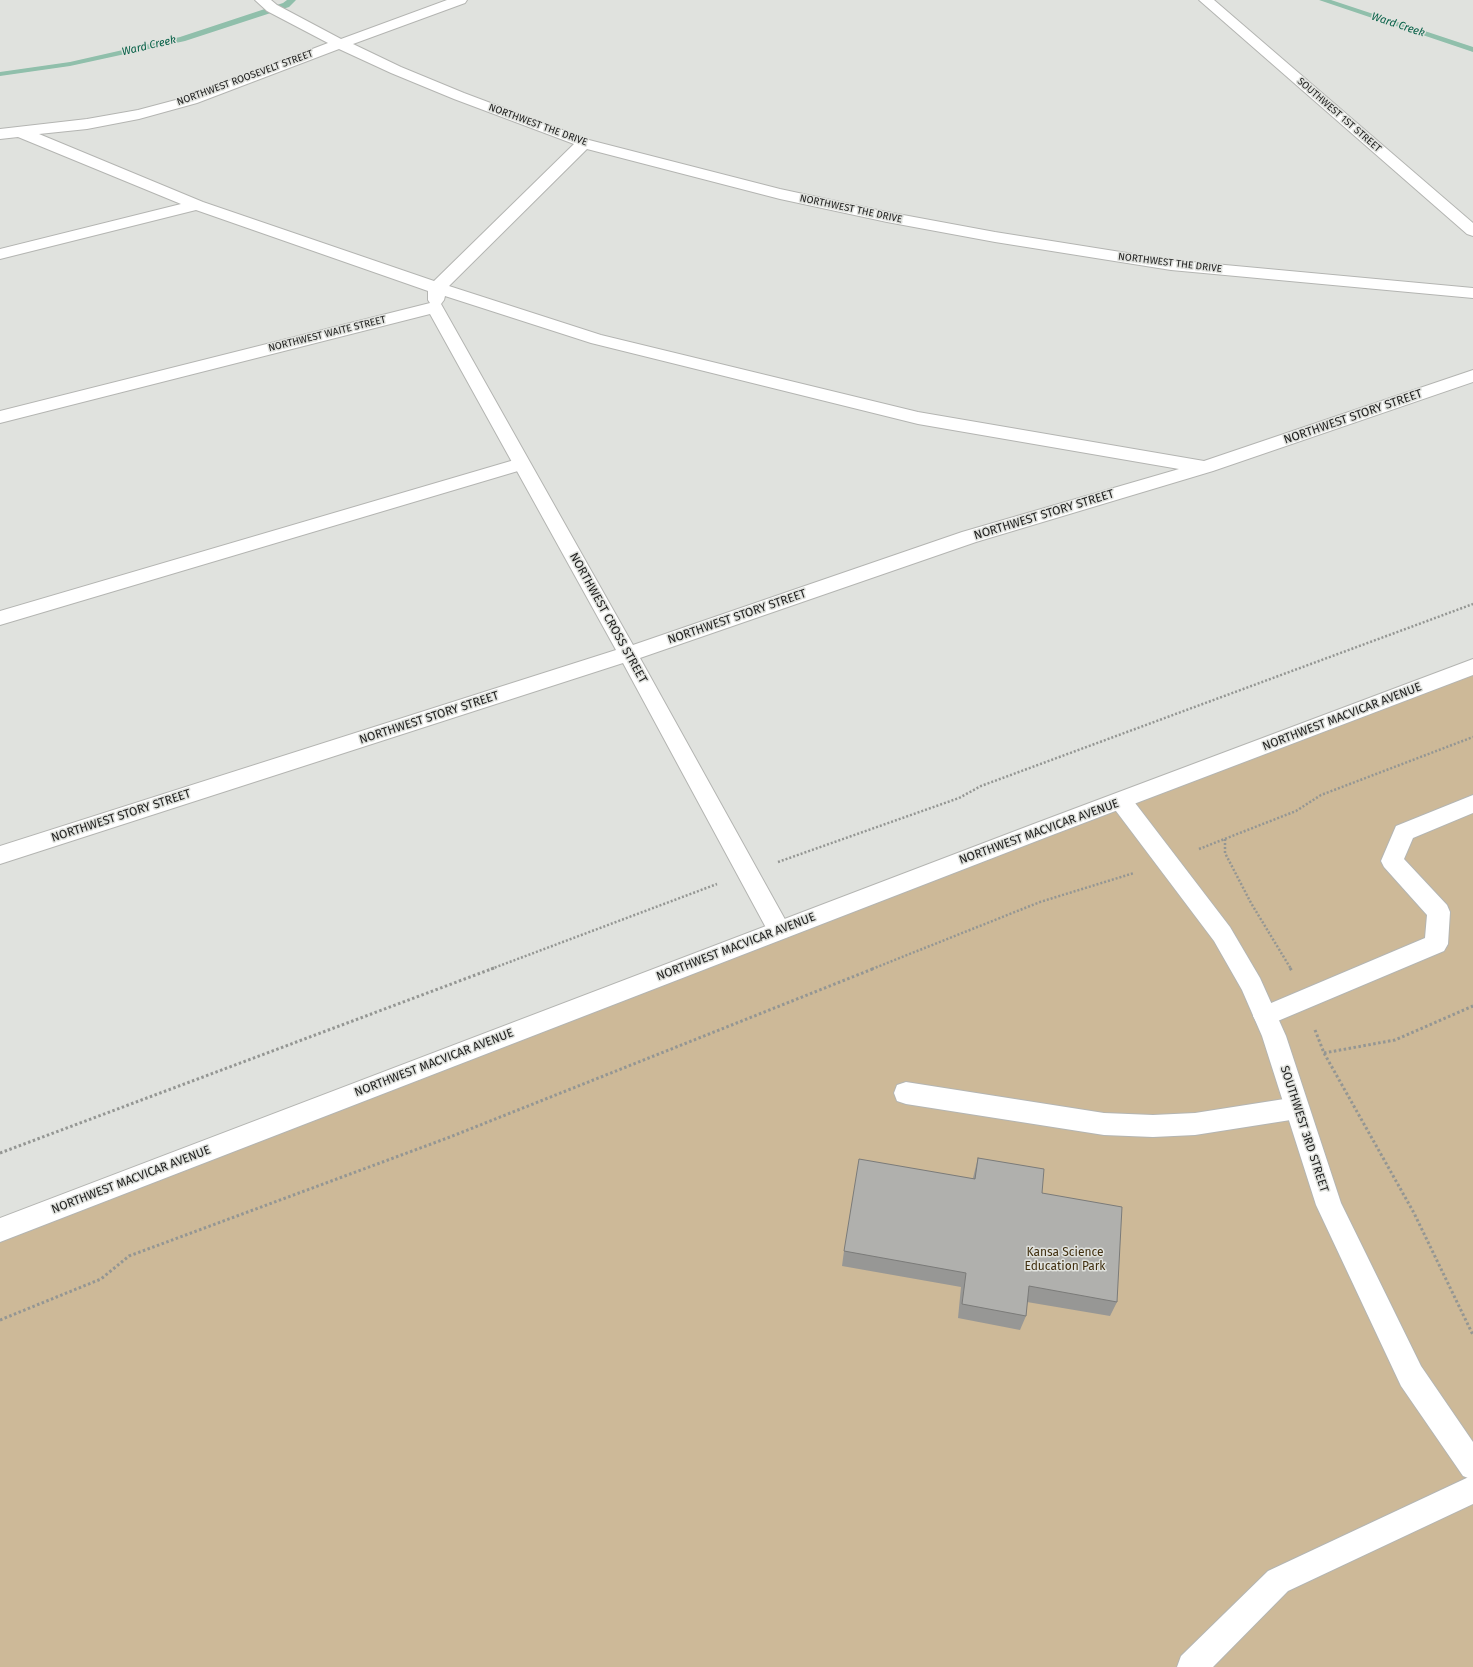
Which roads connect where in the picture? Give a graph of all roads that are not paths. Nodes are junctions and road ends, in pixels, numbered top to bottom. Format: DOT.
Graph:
graph roads {
  1 [pos="262,0"];
  2 [pos="460,0"];
  3 [pos="1206,0"];
  4 [pos="340,44"];
  5 [pos="20,132"];
  6 [pos="0,134"];
  7 [pos="584,143"];
  8 [pos="197,205"];
  9 [pos="1473,231"];
  10 [pos="0,254"];
  11 [pos="1473,293"];
  12 [pos="436,298"];
  13 [pos="1473,376"];
  14 [pos="0,417"];
  15 [pos="521,464"];
  16 [pos="1206,467"];
  17 [pos="0,618"];
  18 [pos="628,654"];
  19 [pos="1473,667"];
  20 [pos="1121,801"];
  21 [pos="1473,804"];
  22 [pos="0,855"];
  23 [pos="779,930"];
  24 [pos="1265,1016"];
  25 [pos="906,1093"];
  26 [pos="1297,1108"];
  27 [pos="0,1230"];
  28 [pos="1473,1466"];
  29 [pos="1473,1489"];
  30 [pos="1192,1667"];
  1 -- 4 [label="street, NORTHWEST THE DRIVE"];
  2 -- 4 [label="street, NORTHWEST ROOSEVELT STREET"];
  3 -- 9 [label="street, SOUTHWEST 1ST STREET"];
  4 -- 5 [label="street, NORTHWEST ROOSEVELT STREET"];
  4 -- 7 [label="street, NORTHWEST THE DRIVE"];
  5 -- 6 [label="street, NORTHWEST ROOSEVELT STREET"];
  5 -- 8 [label="street"];
  7 -- 11 [label="street, NORTHWEST THE DRIVE"];
  7 -- 12 [label="street"];
  8 -- 10 [label="street"];
  8 -- 12 [label="street"];
  12 -- 14 [label="street, NORTHWEST WAITE STREET"];
  12 -- 15 [label="street, NORTHWEST CROSS STREET"];
  12 -- 16 [label="street"];
  13 -- 16 [label="street, NORTHWEST STORY STREET"];
  15 -- 17 [label="street"];
  15 -- 18 [label="street, NORTHWEST CROSS STREET"];
  16 -- 18 [label="street, NORTHWEST STORY STREET"];
  18 -- 22 [label="street, NORTHWEST STORY STREET"];
  18 -- 23 [label="street, NORTHWEST CROSS STREET"];
  19 -- 20 [label="street, NORTHWEST MACVICAR AVENUE"];
  20 -- 23 [label="street, NORTHWEST MACVICAR AVENUE"];
  20 -- 24 [label="street, SOUTHWEST 3RD STREET"];
  21 -- 24 [label="street"];
  23 -- 27 [label="street, NORTHWEST MACVICAR AVENUE"];
  24 -- 26 [label="street, SOUTHWEST 3RD STREET"];
  25 -- 26 [label="street"];
  26 -- 28 [label="street, SOUTHWEST 3RD STREET"];
  29 -- 30 [label="street"];
}
